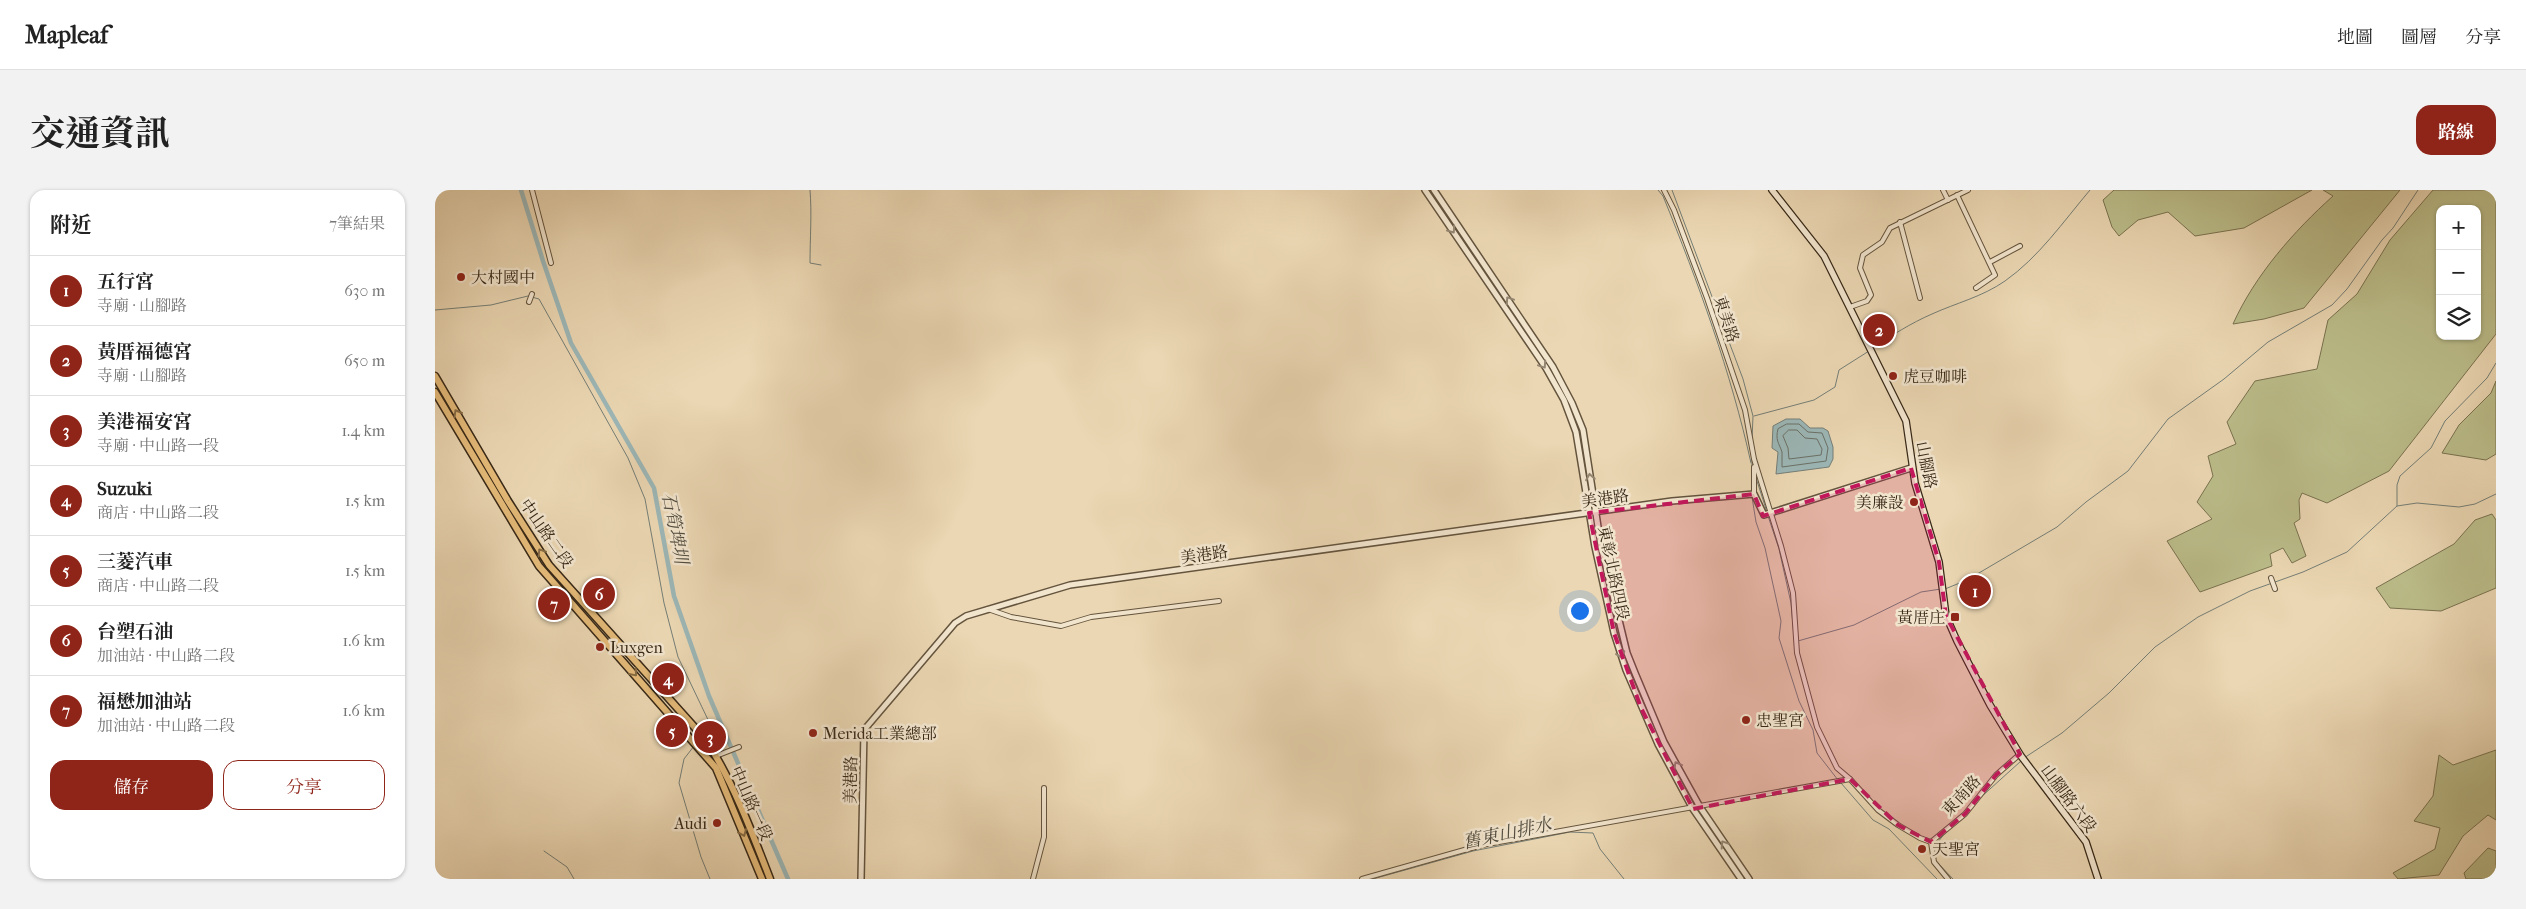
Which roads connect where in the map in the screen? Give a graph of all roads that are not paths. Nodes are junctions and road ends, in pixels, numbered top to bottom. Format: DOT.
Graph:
graph roads {
  1 [pos="531,190"];
  2 [pos="1425,190"];
  3 [pos="1434,190"];
  4 [pos="1664,190"];
  5 [pos="1772,190"];
  6 [pos="1943,190"];
  7 [pos="1968,190"];
  8 [pos="1957,195"];
  9 [pos="1948,200"];
  10 [pos="1900,222"];
  11 [pos="1471,244"];
  12 [pos="2020,246"];
  13 [pos="1465,249"];
  14 [pos="551,262"];
  15 [pos="1990,262"];
  16 [pos="1976,288"];
  17 [pos="531,294"];
  18 [pos="1920,298"];
  19 [pos="529,302"];
  20 [pos="1850,307"];
  21 [pos="435,376"];
  22 [pos="435,392"];
  23 [pos="1754,459"];
  24 [pos="1911,468"];
  25 [pos="1752,494"];
  26 [pos="1595,512"];
  27 [pos="1589,513"];
  28 [pos="1770,514"];
  29 [pos="2271,578"];
  30 [pos="2275,589"];
  31 [pos="1219,601"];
  32 [pos="986,608"];
  33 [pos="706,740"];
  34 [pos="697,744"];
  35 [pos="739,746"];
  36 [pos="2020,755"];
  37 [pos="716,756"];
  38 [pos="1850,779"];
  39 [pos="1044,788"];
  40 [pos="1700,807"];
  41 [pos="1693,809"];
  42 [pos="1931,842"];
  43 [pos="762,879"];
  44 [pos="770,879"];
  45 [pos="861,879"];
  46 [pos="1033,879"];
  47 [pos="1362,879"];
  48 [pos="1741,879"];
  49 [pos="1749,879"];
  50 [pos="1948,879"];
  51 [pos="2098,879"];
  1 -- 14 [label="street"];
  2 -- 13 [label="street, 東彰北路四段, one-way"];
  3 -- 11 [label="street, 東彰北路四段"];
  4 -- 23 [label="street, 東美路"];
  5 -- 20 [label="main road"];
  6 -- 9 [label="street"];
  7 -- 8 [label="street"];
  8 -- 9 [label="street"];
  8 -- 15 [label="street"];
  9 -- 10 [label="street"];
  10 -- 18 [label="street"];
  10 -- 20 [label="street"];
  11 -- 13 [label="street"];
  26 -- 11 [label="street, 東彰北路四段, one-way"];
  12 -- 15 [label="street"];
  13 -- 27 [label="street, 東彰北路四段, one-way"];
  15 -- 16 [label="street"];
  17 -- 19 [label="street"];
  20 -- 24 [label="main road, 山腳路"];
  33 -- 21 [label="main road, 中山路二段, one-way"];
  22 -- 34 [label="main road, 中山路二段, one-way"];
  23 -- 25 [label="street"];
  23 -- 28 [label="street"];
  24 -- 28 [label="street"];
  24 -- 36 [label="main road, 山腳路"];
  25 -- 26 [label="street, 美港路"];
  25 -- 28 [label="street"];
  26 -- 27 [label="street, 美港路"];
  40 -- 26 [label="street, 東彰北路四段, one-way"];
  27 -- 32 [label="street, 美港路"];
  27 -- 41 [label="street, 東彰北路四段, one-way"];
  28 -- 38 [label="street"];
  29 -- 30 [label="street"];
  31 -- 32 [label="street"];
  32 -- 45 [label="street, 美港路"];
  33 -- 37 [label="main road, 中山路一段"];
  34 -- 43 [label="main road, 中山路一段, one-way"];
  35 -- 37 [label="street"];
  36 -- 42 [label="street, 東南路"];
  36 -- 51 [label="main road, 山腳路六段"];
  37 -- 44 [label="main road, 中山路一段"];
  38 -- 40 [label="street"];
  38 -- 42 [label="street"];
  39 -- 46 [label="street"];
  40 -- 41 [label="street"];
  49 -- 40 [label="street, 東彰北路四段, one-way"];
  41 -- 47 [label="street"];
  41 -- 48 [label="street, 東彰北路四段"];
  42 -- 50 [label="street"];
}
